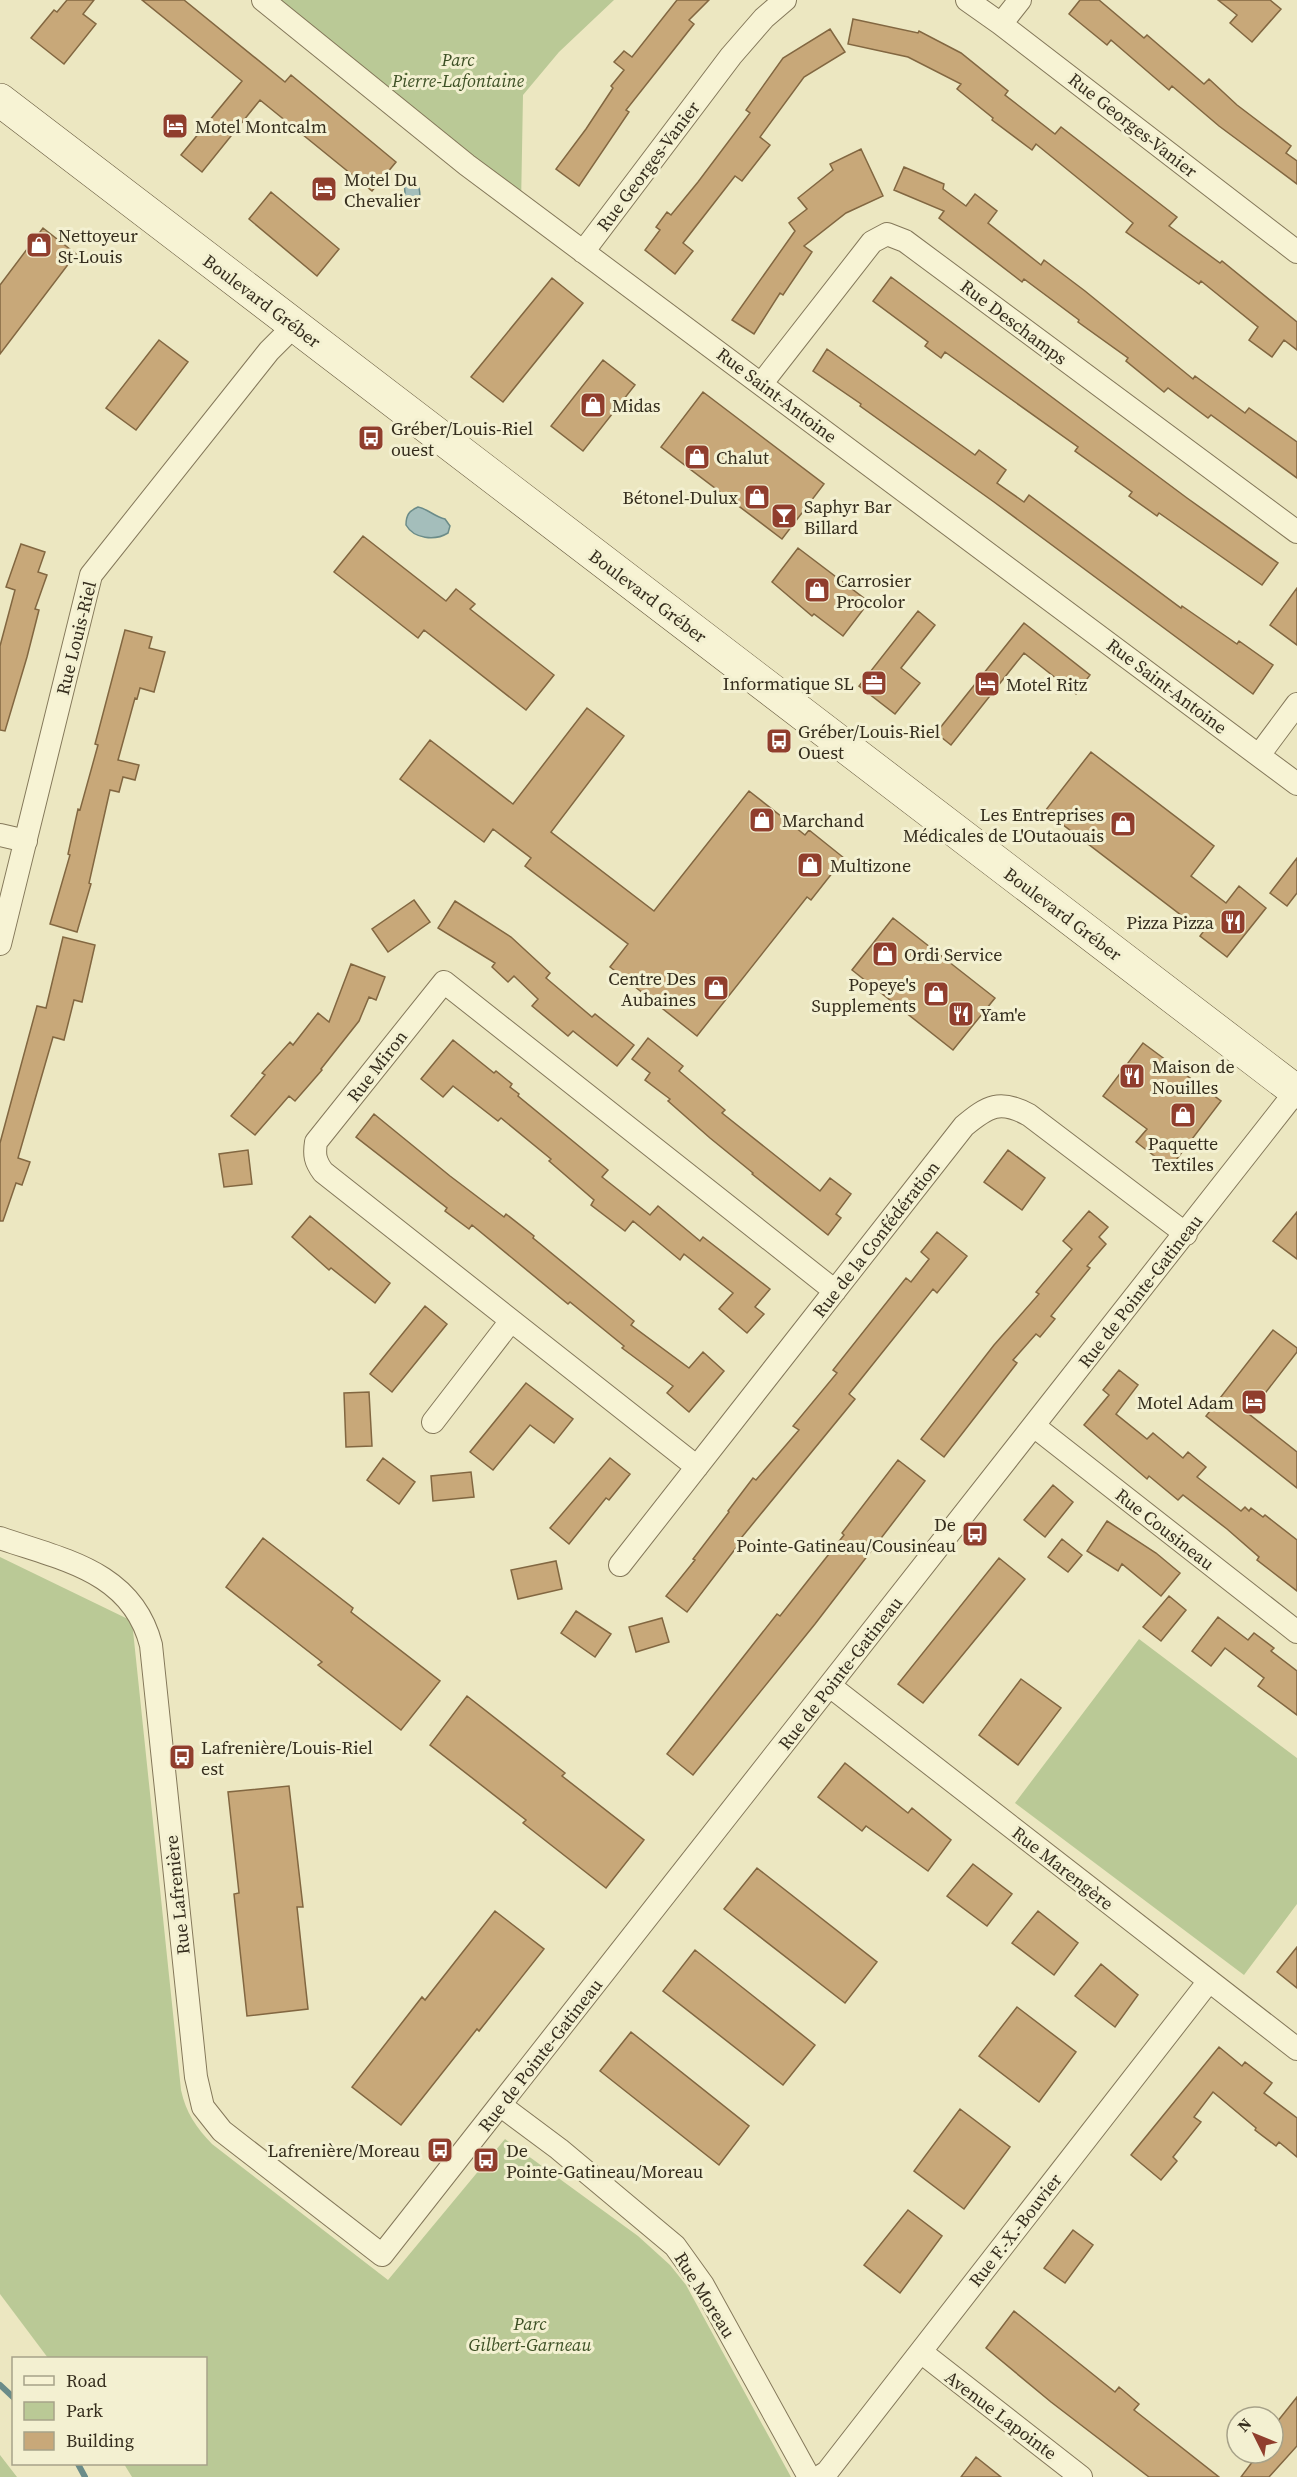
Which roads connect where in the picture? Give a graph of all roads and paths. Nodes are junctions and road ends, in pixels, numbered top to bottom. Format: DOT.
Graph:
graph roads {
  1 [pos="263,0"];
  2 [pos="785,0"];
  3 [pos="967,0"];
  4 [pos="1020,0"];
  5 [pos="1002,24"];
  6 [pos="0,100"];
  7 [pos="583,252"];
  8 [pos="1297,252"];
  9 [pos="294,326"];
  10 [pos="762,384"];
  11 [pos="1297,532"];
  12 [pos="1297,704"];
  13 [pos="1259,755"];
  14 [pos="1297,784"];
  15 [pos="0,835"];
  16 [pos="26,841"];
  17 [pos="0,944"];
  18 [pos="1297,1091"];
  19 [pos="1186,1234"];
  20 [pos="836,1291"];
  21 [pos="510,1322"];
  22 [pos="433,1422"];
  23 [pos="1034,1426"];
  24 [pos="697,1467"];
  25 [pos="0,1538"];
  26 [pos="620,1565"];
  27 [pos="1297,1632"];
  28 [pos="830,1686"];
  29 [pos="1209,1981"];
  30 [pos="1297,2049"];
  31 [pos="500,2105"];
  32 [pos="382,2255"];
  33 [pos="921,2352"];
  34 [pos="809,2477"];
  35 [pos="819,2477"];
  36 [pos="1081,2477"];
  1 -- 7 [label="street, Rue Saint-Antoine"];
  2 -- 7 [label="street, Rue Georges-Vanier"];
  3 -- 5 [label="street, Rue Georges-Vanier"];
  4 -- 5 [label="street"];
  5 -- 8 [label="street, Rue Georges-Vanier"];
  6 -- 9 [label="main road, Boulevard Gréber"];
  7 -- 10 [label="street, Rue Saint-Antoine"];
  9 -- 16 [label="street, Rue Louis-Riel"];
  9 -- 18 [label="main road, Boulevard Gréber"];
  10 -- 11 [label="street, Rue Deschamps"];
  10 -- 13 [label="street, Rue Saint-Antoine"];
  12 -- 13 [label="street"];
  13 -- 14 [label="street, Rue Saint-Antoine"];
  15 -- 16 [label="street"];
  16 -- 17 [label="street, Rue Louis-Riel"];
  18 -- 19 [label="street, Rue de Pointe-Gatineau"];
  19 -- 20 [label="street, Rue de la Confédération"];
  19 -- 23 [label="street, Rue de Pointe-Gatineau"];
  20 -- 21 [label="street, Rue Miron"];
  20 -- 24 [label="street, Rue de la Confédération"];
  21 -- 22 [label="street"];
  21 -- 24 [label="street, Rue Miron"];
  23 -- 27 [label="street, Rue Cousineau"];
  23 -- 28 [label="street, Rue de Pointe-Gatineau"];
  24 -- 26 [label="street, Rue de la Confédération"];
  25 -- 32 [label="street, Rue Lafrenière"];
  28 -- 29 [label="street, Rue Marengère"];
  28 -- 31 [label="street, Rue de Pointe-Gatineau"];
  29 -- 30 [label="street, Rue Marengère"];
  29 -- 33 [label="street, Rue F.-X.-Bouvier"];
  31 -- 32 [label="street, Rue de Pointe-Gatineau"];
  31 -- 34 [label="street, Rue Moreau"];
  33 -- 35 [label="street, Rue F.-X.-Bouvier"];
  33 -- 36 [label="street, Avenue Lapointe"];
}
